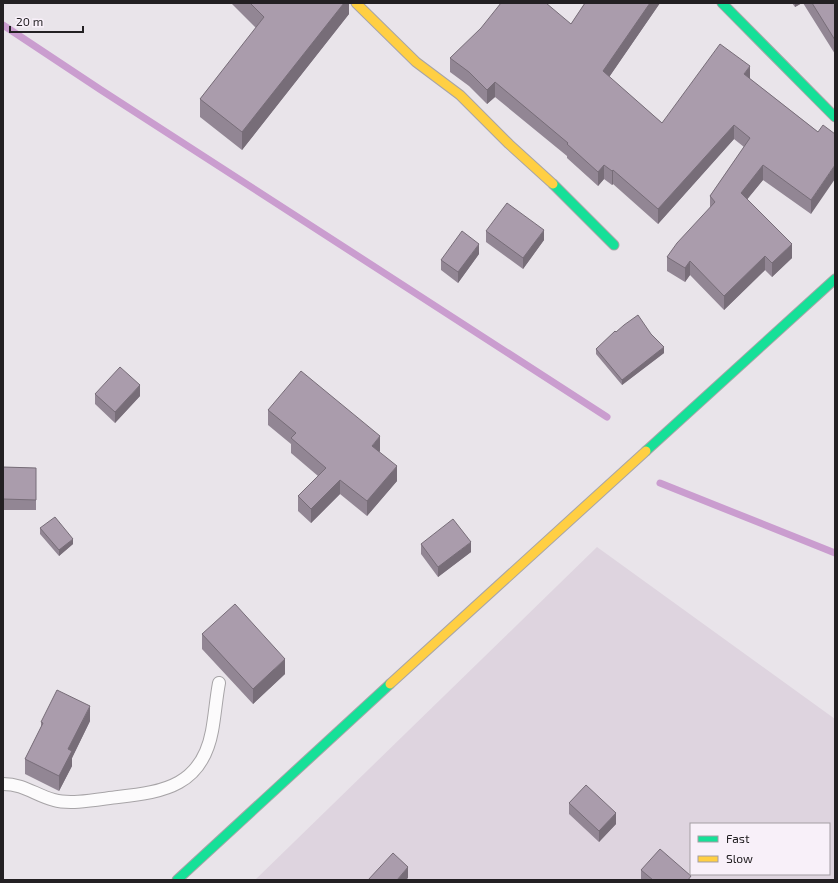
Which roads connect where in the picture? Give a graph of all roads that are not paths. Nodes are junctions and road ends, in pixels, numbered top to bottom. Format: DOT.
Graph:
graph roads {
  1 [pos="356,3"];
  2 [pos="722,3"];
  3 [pos="835,117"];
  4 [pos="614,245"];
  5 [pos="835,279"];
  6 [pos="219,683"];
  7 [pos="3,784"];
  8 [pos="177,880"];
  1 -- 4 [label="street"];
  2 -- 3 [label="street"];
  5 -- 8 [label="street"];
  6 -- 7 [label="lane"];
}
